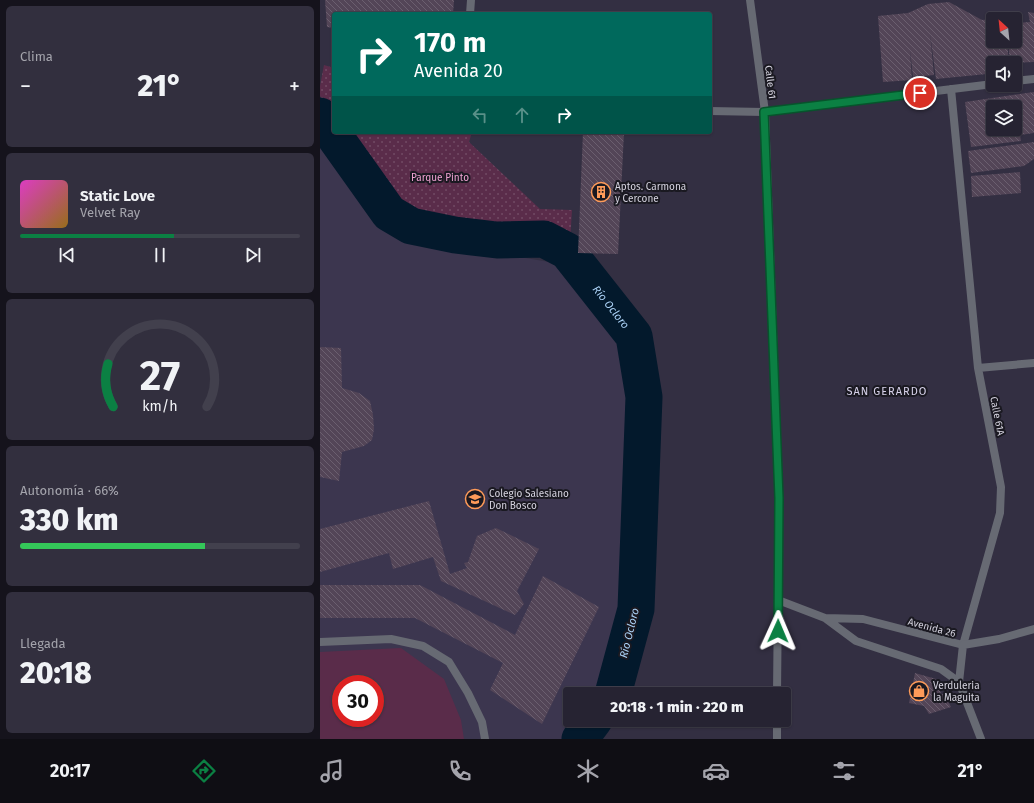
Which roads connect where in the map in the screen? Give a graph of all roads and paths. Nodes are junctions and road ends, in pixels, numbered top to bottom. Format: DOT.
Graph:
graph roads {
  1 [pos="471,0"];
  2 [pos="750,0"];
  3 [pos="470,12"];
  4 [pos="1034,79"];
  5 [pos="1022,80"];
  6 [pos="986,85"];
  7 [pos="951,89"];
  8 [pos="712,111"];
  9 [pos="764,112"];
  10 [pos="1034,362"];
  11 [pos="978,368"];
  12 [pos="778,600"];
  13 [pos="825,618"];
  14 [pos="1034,629"];
  15 [pos="320,642"];
  16 [pos="963,645"];
  17 [pos="959,682"];
  18 [pos="777,687"];
  19 [pos="777,727"];
  20 [pos="485,739"];
  21 [pos="776,739"];
  22 [pos="981,739"];
  1 -- 3 [label="street"];
  2 -- 9 [label="street, Calle 61"];
  4 -- 5 [label="street"];
  6 -- 7 [label="street"];
  7 -- 9 [label="street"];
  7 -- 11 [label="street, Calle 61A"];
  8 -- 9 [label="street"];
  9 -- 12 [label="street, Calle 61"];
  10 -- 11 [label="street"];
  11 -- 16 [label="street, Calle 61A"];
  12 -- 13 [label="street, Avenida 26"];
  12 -- 18 [label="street, Calle 61"];
  13 -- 16 [label="street, Avenida 26"];
  13 -- 17 [label="street, Avenida 26"];
  14 -- 16 [label="street, Avenida 26"];
  15 -- 20 [label="street"];
  16 -- 17 [label="street, Calle 61A"];
  17 -- 22 [label="street, Calle 61A"];
  19 -- 21 [label="street"];
}
